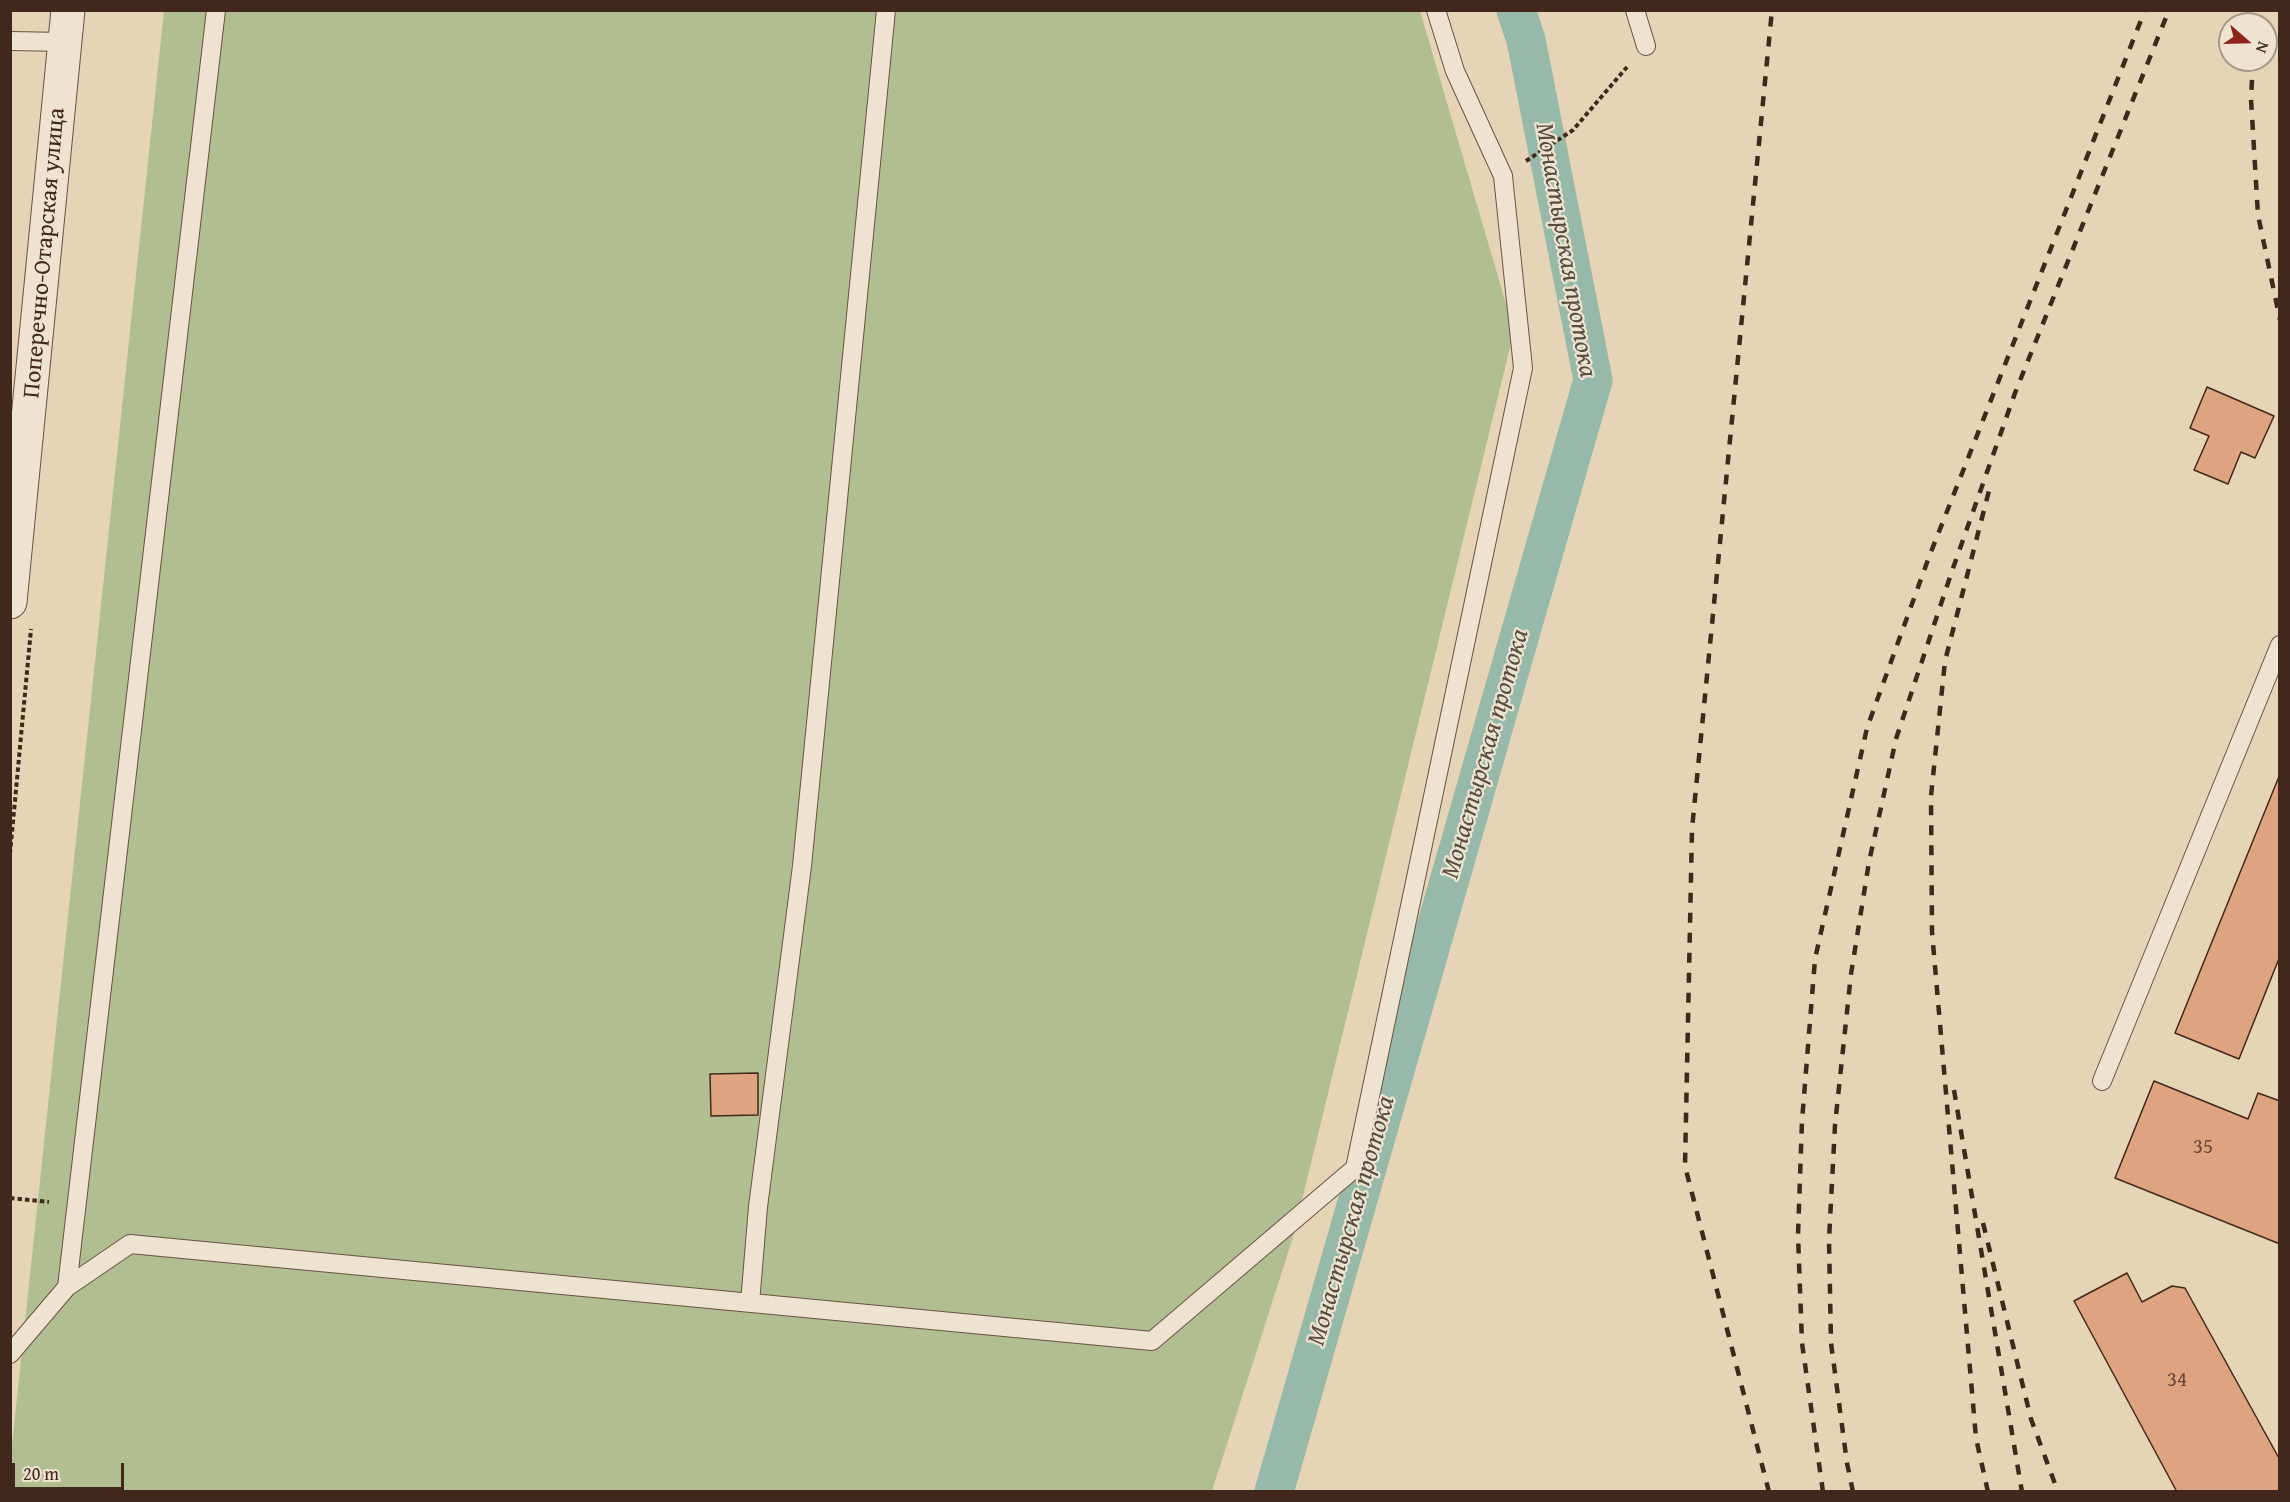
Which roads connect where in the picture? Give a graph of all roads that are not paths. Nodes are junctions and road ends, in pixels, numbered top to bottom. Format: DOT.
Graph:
graph roads {
  1 [pos="216,10"];
  2 [pos="886,10"];
  3 [pos="1436,10"];
  4 [pos="1635,10"];
  5 [pos="66,26"];
  6 [pos="10,41"];
  7 [pos="1646,46"];
  8 [pos="22,386"];
  9 [pos="10,602"];
  10 [pos="2280,645"];
  11 [pos="2102,1081"];
  12 [pos="67,1287"];
  13 [pos="750,1303"];
  14 [pos="10,1354"];
  1 -- 12 [label="lane"];
  2 -- 13 [label="lane"];
  3 -- 13 [label="lane"];
  4 -- 7 [label="lane"];
  5 -- 6 [label="lane"];
  5 -- 8 [label="street, Поперечно-Отарская улица"];
  8 -- 9 [label="street, Поперечно-Отарская улица"];
  10 -- 11 [label="lane"];
  12 -- 13 [label="lane"];
  12 -- 14 [label="lane"];
}
